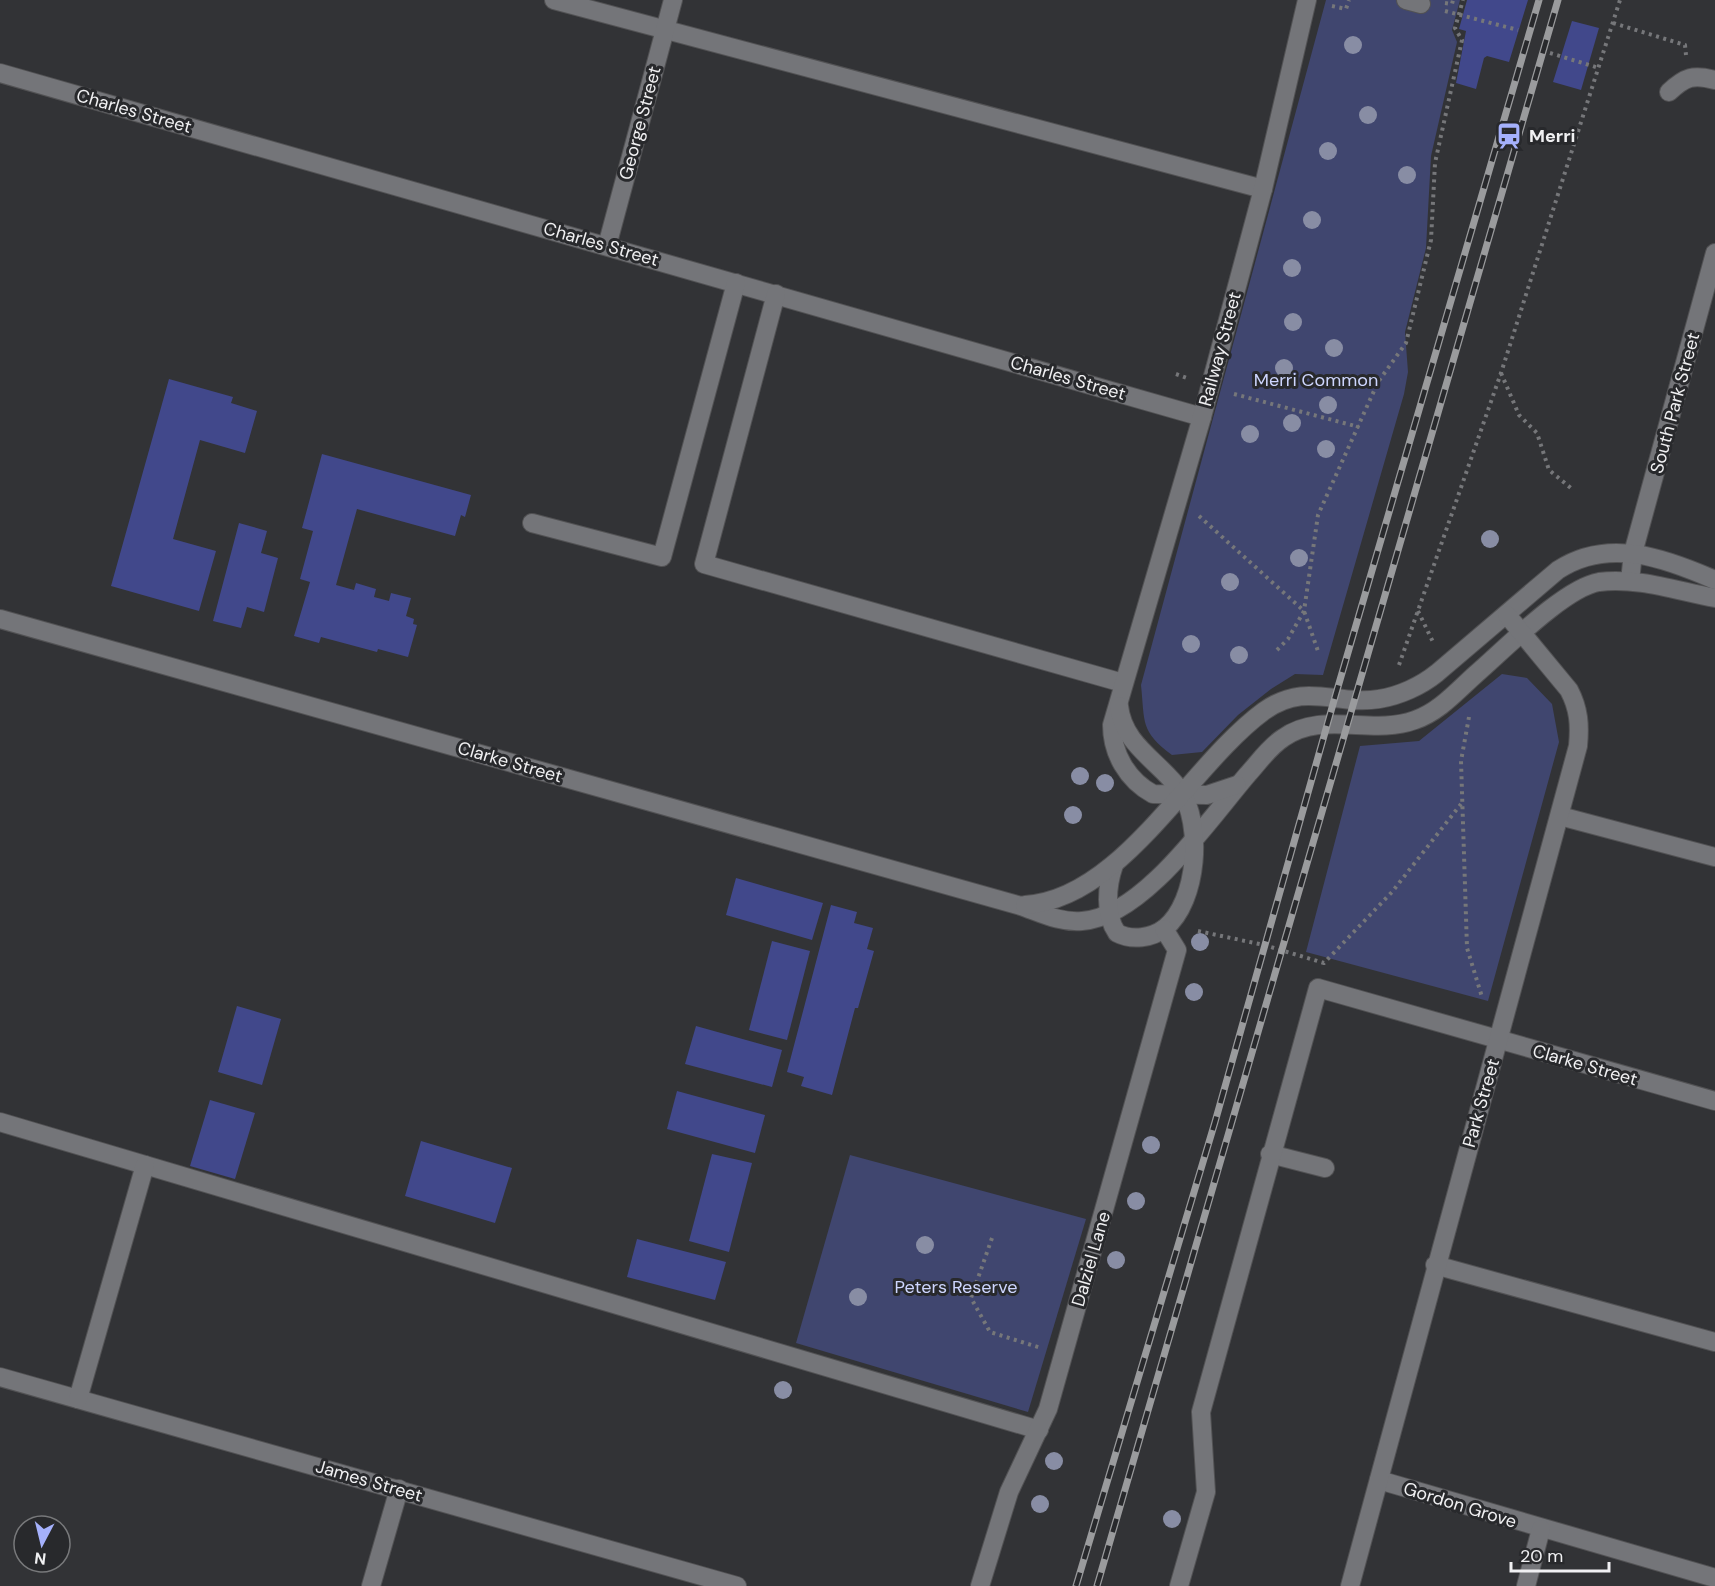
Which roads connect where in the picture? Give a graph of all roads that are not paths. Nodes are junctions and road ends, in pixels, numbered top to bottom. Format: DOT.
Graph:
graph roads {
  1 [pos="554,0"];
  2 [pos="673,0"];
  3 [pos="1307,0"];
  4 [pos="665,29"];
  5 [pos="0,73"];
  6 [pos="1715,80"];
  7 [pos="1669,92"];
  8 [pos="1263,189"];
  9 [pos="607,246"];
  10 [pos="1715,253"];
  11 [pos="736,283"];
  12 [pos="776,294"];
  13 [pos="1709,303"];
  14 [pos="1202,417"];
  15 [pos="532,523"];
  16 [pos="1633,553"];
  17 [pos="1715,580"];
  18 [pos="1630,581"];
  19 [pos="1715,598"];
  20 [pos="1506,615"];
  21 [pos="0,619"];
  22 [pos="1522,634"];
  23 [pos="1122,689"];
  24 [pos="1238,785"];
  25 [pos="1181,792"];
  26 [pos="1560,816"];
  27 [pos="1192,841"];
  28 [pos="1715,857"];
  29 [pos="1114,865"];
  30 [pos="1021,906"];
  31 [pos="1111,914"];
  32 [pos="1167,926"];
  33 [pos="1499,1040"];
  34 [pos="1715,1101"];
  35 [pos="0,1122"];
  36 [pos="1270,1154"];
  37 [pos="145,1166"];
  38 [pos="1325,1168"];
  39 [pos="1436,1265"];
  40 [pos="1715,1342"];
  41 [pos="0,1377"];
  42 [pos="78,1399"];
  43 [pos="1039,1430"];
  44 [pos="1379,1480"];
  45 [pos="399,1489"];
  46 [pos="1541,1529"];
  47 [pos="1715,1578"];
  48 [pos="371,1586"];
  49 [pos="737,1586"];
  50 [pos="980,1586"];
  51 [pos="1179,1586"];
  52 [pos="1350,1586"];
  53 [pos="1526,1586"];
  1 -- 4 [label="street"];
  2 -- 4 [label="street, George Street"];
  3 -- 8 [label="street, Railway Street"];
  4 -- 8 [label="street"];
  4 -- 9 [label="street, George Street"];
  5 -- 9 [label="street, Charles Street"];
  6 -- 7 [label="street"];
  8 -- 14 [label="street, Railway Street"];
  9 -- 11 [label="street, Charles Street"];
  10 -- 13 [label="street, South Park Street"];
  11 -- 12 [label="street, Charles Street"];
  11 -- 15 [label="street"];
  12 -- 14 [label="street, Charles Street"];
  12 -- 23 [label="street"];
  13 -- 16 [label="street, South Park Street"];
  14 -- 23 [label="street, Railway Street"];
  16 -- 17 [label="street"];
  16 -- 18 [label="street, South Park Street"];
  16 -- 20 [label="street"];
  18 -- 19 [label="street"];
  18 -- 22 [label="street"];
  20 -- 22 [label="street"];
  20 -- 25 [label="street"];
  21 -- 30 [label="street, Clarke Street"];
  22 -- 24 [label="street"];
  22 -- 26 [label="street, Park Street"];
  23 -- 25 [label="street, Railway Street"];
  23 -- 25 [label="street, Railway Street"];
  24 -- 25 [label="street, Railway Street"];
  24 -- 27 [label="street"];
  25 -- 27 [label="street, Railway Street"];
  25 -- 29 [label="street, Clarke Street"];
  26 -- 28 [label="street"];
  26 -- 33 [label="street, Park Street"];
  27 -- 31 [label="street, Clarke Street"];
  27 -- 32 [label="street, Railway Street"];
  29 -- 30 [label="street, Clarke Street"];
  29 -- 31 [label="street"];
  30 -- 31 [label="street, Clarke Street"];
  31 -- 32 [label="street"];
  32 -- 43 [label="street, Dalziel Lane"];
  33 -- 34 [label="street, Clarke Street"];
  33 -- 36 [label="street, Clarke Street"];
  33 -- 39 [label="street, Park Street"];
  35 -- 37 [label="street"];
  36 -- 38 [label="street"];
  36 -- 51 [label="street"];
  37 -- 42 [label="street"];
  37 -- 43 [label="street"];
  39 -- 40 [label="street"];
  39 -- 44 [label="street, Park Street"];
  41 -- 42 [label="street, James Street"];
  42 -- 45 [label="street, James Street"];
  43 -- 50 [label="street, Dalziel Lane"];
  44 -- 46 [label="street, Gordon Grove"];
  44 -- 52 [label="street, Park Street"];
  45 -- 48 [label="street"];
  45 -- 49 [label="street, James Street"];
  46 -- 47 [label="street, Gordon Grove"];
  46 -- 53 [label="street"];
}
